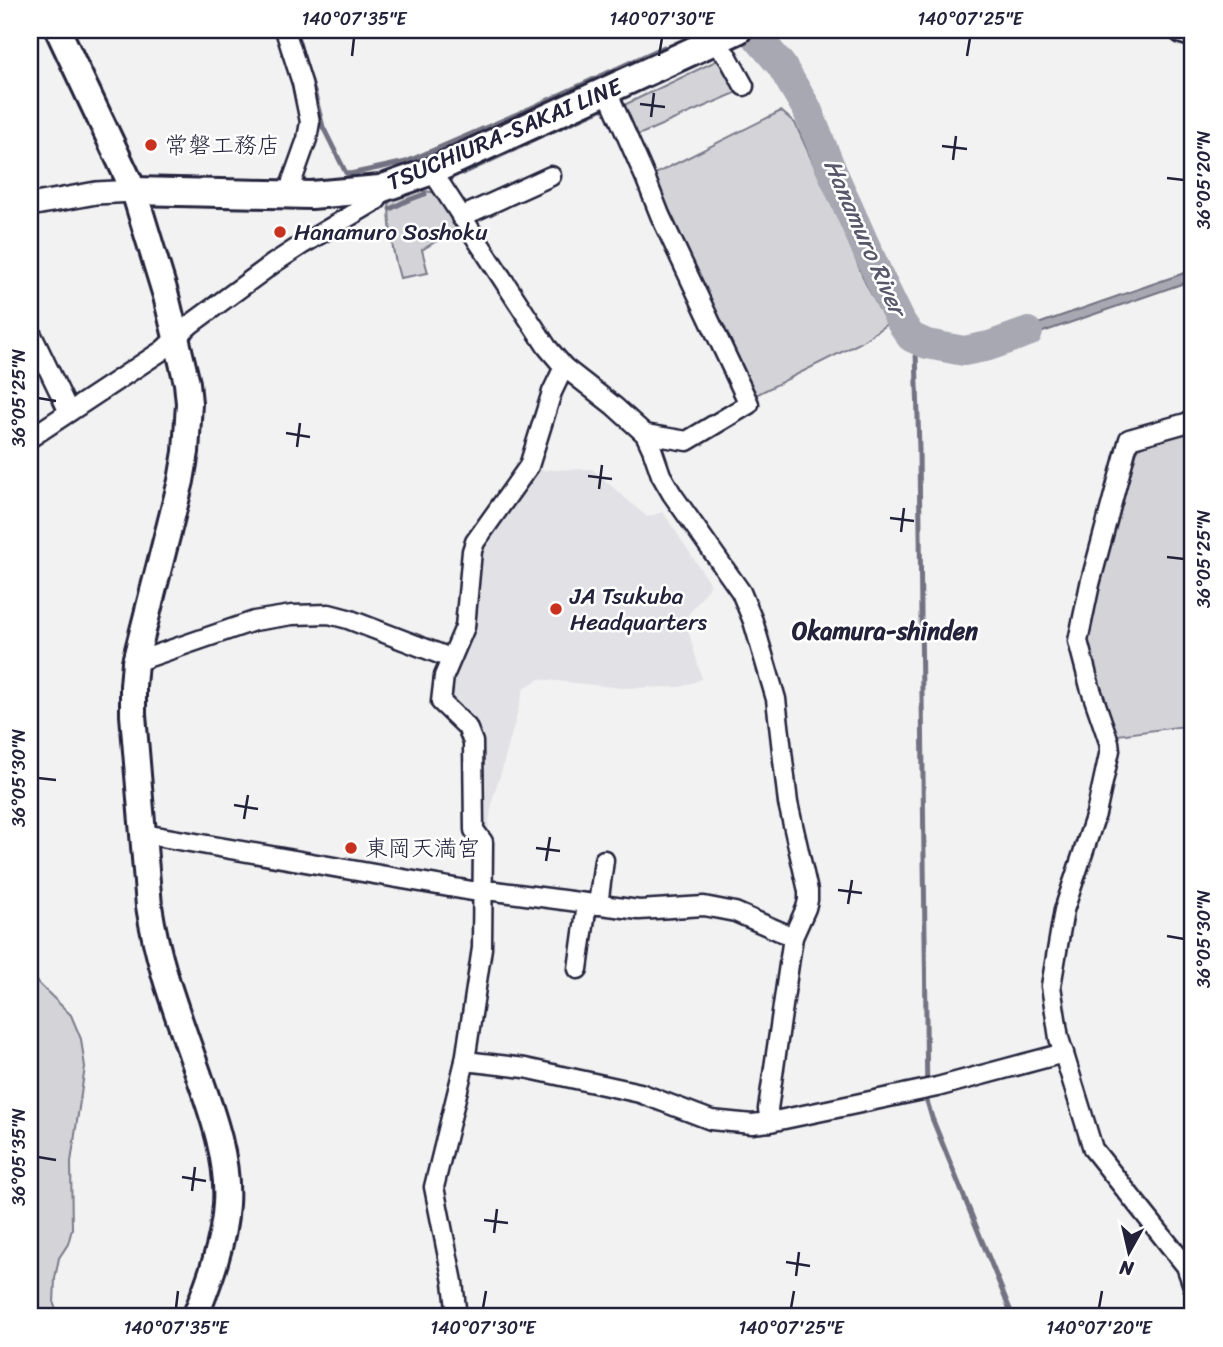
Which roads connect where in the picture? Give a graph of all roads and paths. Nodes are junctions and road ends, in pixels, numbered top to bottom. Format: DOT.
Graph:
graph roads {
  1 [pos="58,30"];
  2 [pos="285,30"];
  3 [pos="1183,30"];
  4 [pos="1193,33"];
  5 [pos="724,36"];
  6 [pos="744,86"];
  7 [pos="607,91"];
  8 [pos="432,171"];
  9 [pos="551,176"];
  10 [pos="380,189"];
  11 [pos="134,191"];
  12 [pos="291,196"];
  13 [pos="30,205"];
  14 [pos="461,217"];
  15 [pos="30,331"];
  16 [pos="177,337"];
  17 [pos="564,367"];
  18 [pos="69,412"];
  19 [pos="1193,421"];
  20 [pos="645,434"];
  21 [pos="30,438"];
  22 [pos="687,441"];
  23 [pos="657,465"];
  24 [pos="450,658"];
  25 [pos="135,662"];
  26 [pos="144,834"];
  27 [pos="604,860"];
  28 [pos="483,892"];
  29 [pos="593,904"];
  30 [pos="793,937"];
  31 [pos="578,969"];
  32 [pos="1064,1053"];
  33 [pos="465,1061"];
  34 [pos="770,1122"];
  35 [pos="1190,1263"];
  36 [pos="1193,1286"];
  37 [pos="195,1317"];
  38 [pos="457,1317"];
  1 -- 11 [label="main road"];
  2 -- 12 [label="street"];
  3 -- 4 [label="main road"];
  5 -- 6 [label="street"];
  5 -- 7 [label="main road, TSUCHIURA-SAKAI LINE"];
  7 -- 8 [label="main road, TSUCHIURA-SAKAI LINE"];
  7 -- 22 [label="street"];
  8 -- 10 [label="main road, TSUCHIURA-SAKAI LINE"];
  8 -- 14 [label="street"];
  9 -- 14 [label="street"];
  10 -- 12 [label="main road, TSUCHIURA-SAKAI LINE"];
  10 -- 16 [label="street"];
  11 -- 12 [label="main road, TSUCHIURA-SAKAI LINE"];
  11 -- 13 [label="street"];
  11 -- 16 [label="main road"];
  14 -- 17 [label="street"];
  15 -- 18 [label="street"];
  16 -- 18 [label="street"];
  16 -- 25 [label="main road"];
  17 -- 20 [label="street"];
  17 -- 24 [label="street"];
  18 -- 21 [label="street"];
  19 -- 32 [label="street"];
  20 -- 22 [label="street"];
  20 -- 23 [label="street"];
  22 -- 23 [label="street"];
  23 -- 30 [label="street"];
  24 -- 25 [label="street"];
  24 -- 28 [label="street"];
  25 -- 26 [label="main road"];
  26 -- 28 [label="street"];
  26 -- 37 [label="main road"];
  27 -- 29 [label="street"];
  28 -- 29 [label="street"];
  28 -- 33 [label="street"];
  29 -- 30 [label="street"];
  29 -- 31 [label="street"];
  30 -- 34 [label="street"];
  32 -- 34 [label="street"];
  32 -- 35 [label="street"];
  33 -- 34 [label="street"];
  33 -- 38 [label="street"];
  35 -- 36 [label="street"];
}
